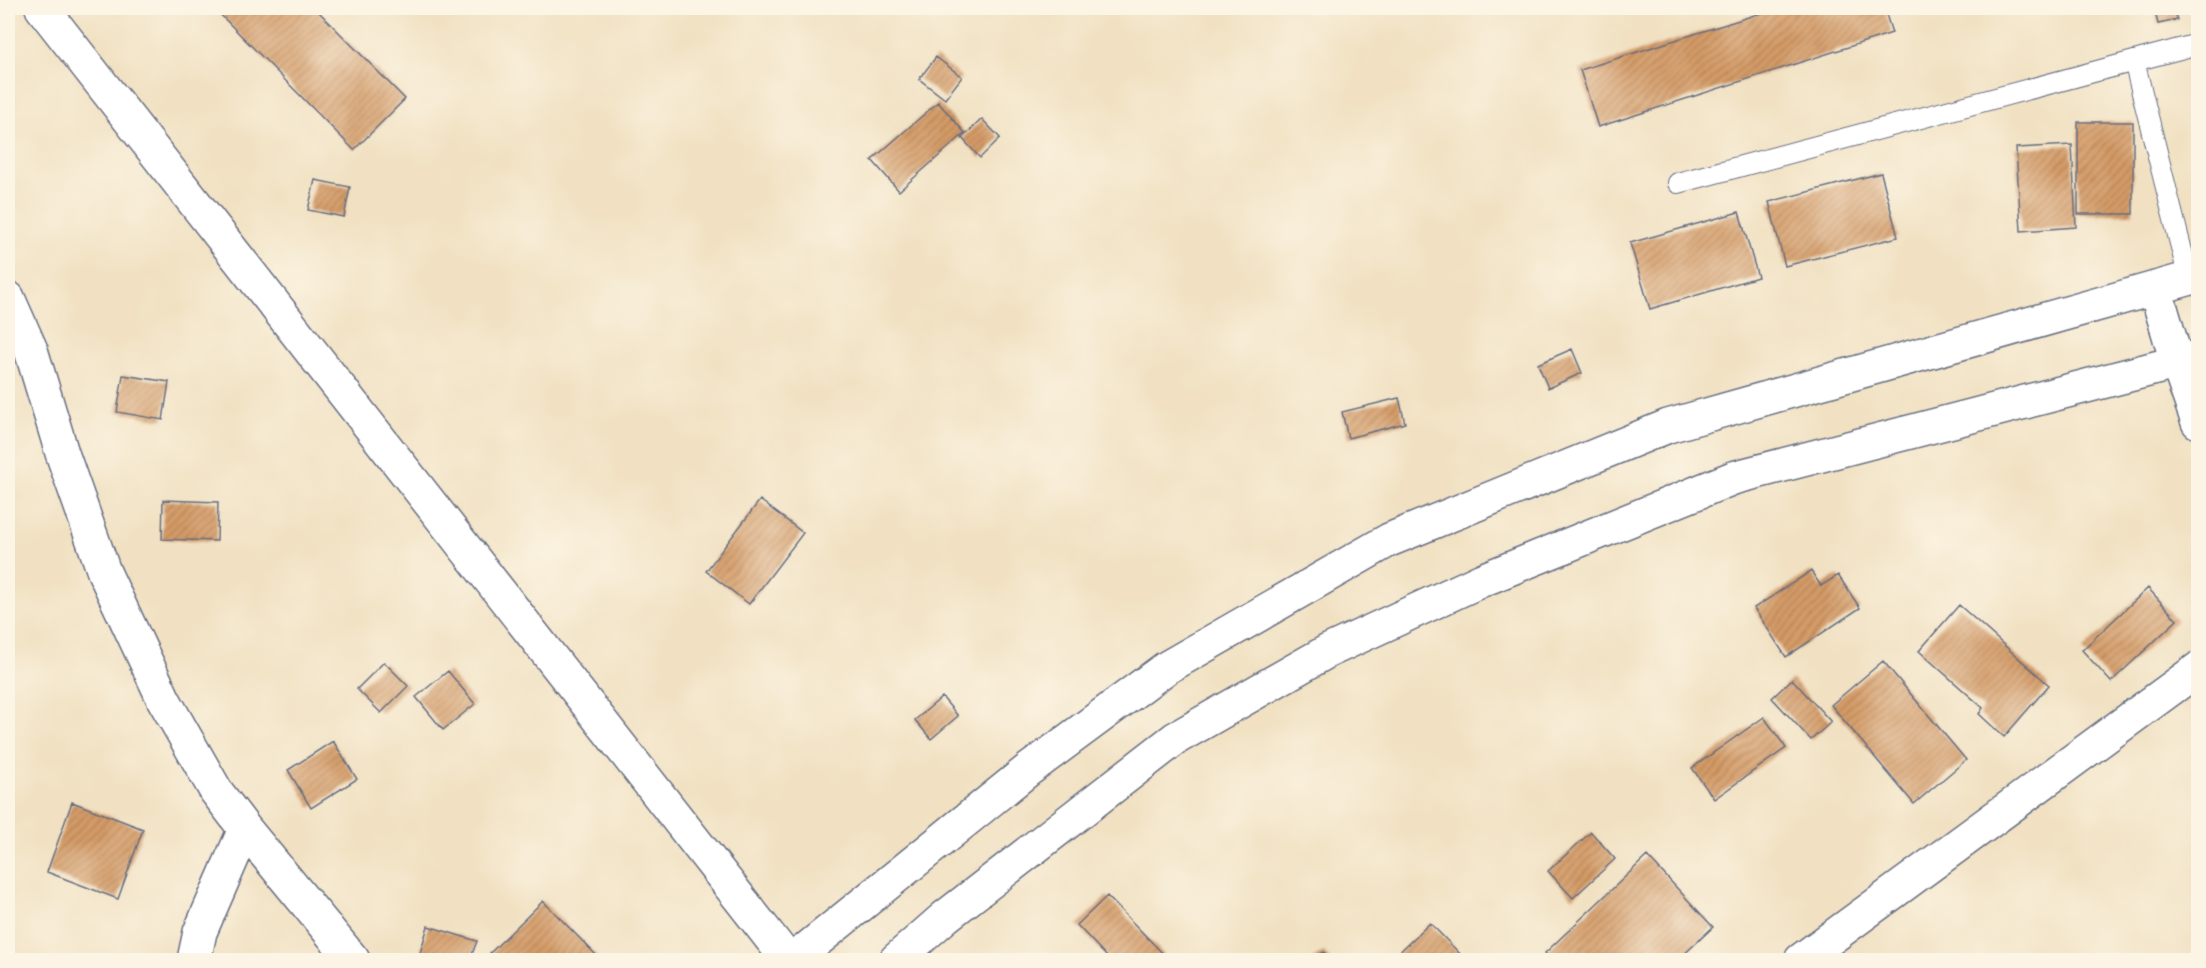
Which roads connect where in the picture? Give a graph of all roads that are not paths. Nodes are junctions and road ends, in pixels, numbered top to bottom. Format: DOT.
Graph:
graph roads {
  1 [pos="42,8"];
  2 [pos="2199,44"];
  3 [pos="2134,61"];
  4 [pos="1678,183"];
  5 [pos="2194,278"];
  6 [pos="2155,288"];
  7 [pos="8,298"];
  8 [pos="2188,359"];
  9 [pos="2199,422"];
  10 [pos="2199,669"];
  11 [pos="245,829"];
  12 [pos="194,960"];
  13 [pos="353,960"];
  14 [pos="788,960"];
  15 [pos="793,960"];
  16 [pos="896,960"];
  17 [pos="1801,960"];
  1 -- 14 [label="street"];
  2 -- 3 [label="lane"];
  3 -- 4 [label="lane"];
  3 -- 5 [label="lane"];
  5 -- 6 [label="street"];
  6 -- 8 [label="street"];
  6 -- 15 [label="street"];
  7 -- 11 [label="street"];
  8 -- 9 [label="street"];
  8 -- 16 [label="street"];
  10 -- 17 [label="street"];
  11 -- 12 [label="street"];
  11 -- 13 [label="street"];
}
